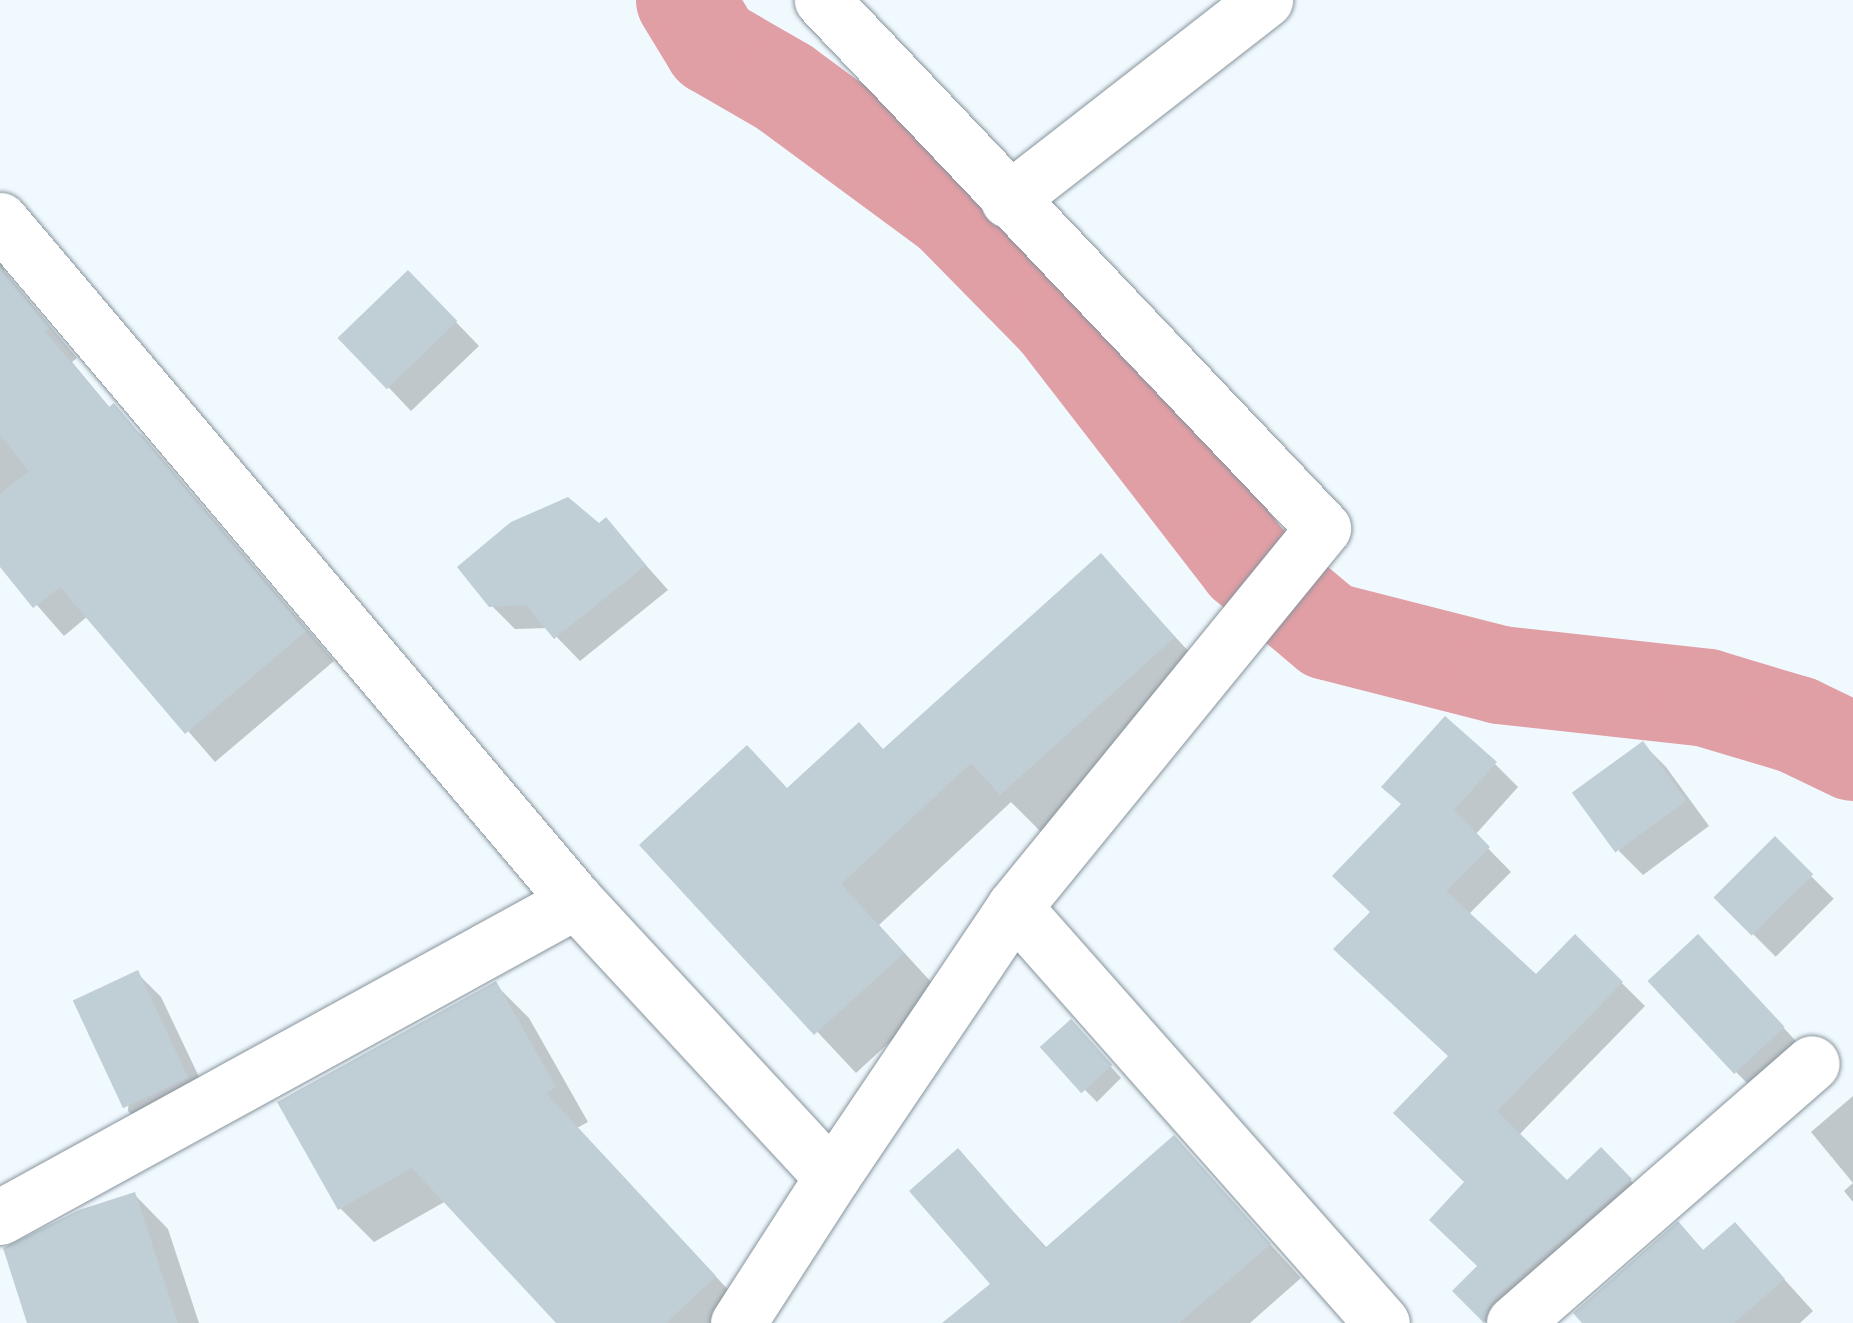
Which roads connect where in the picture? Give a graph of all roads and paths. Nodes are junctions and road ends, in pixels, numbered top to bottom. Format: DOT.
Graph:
graph roads {
  1 [pos="822,0"];
  2 [pos="1265,0"];
  3 [pos="1008,200"];
  4 [pos="0,220"];
  5 [pos="576,901"];
  6 [pos="1014,908"];
  7 [pos="1812,1063"];
  8 [pos="832,1178"];
  9 [pos="0,1217"];
  10 [pos="738,1323"];
  11 [pos="1382,1323"];
  12 [pos="1514,1323"];
  1 -- 3 [label="street"];
  2 -- 3 [label="street"];
  3 -- 6 [label="street"];
  4 -- 5 [label="street"];
  5 -- 8 [label="street"];
  5 -- 9 [label="street"];
  6 -- 8 [label="street"];
  6 -- 11 [label="street"];
  7 -- 12 [label="street"];
  8 -- 10 [label="street"];
}
